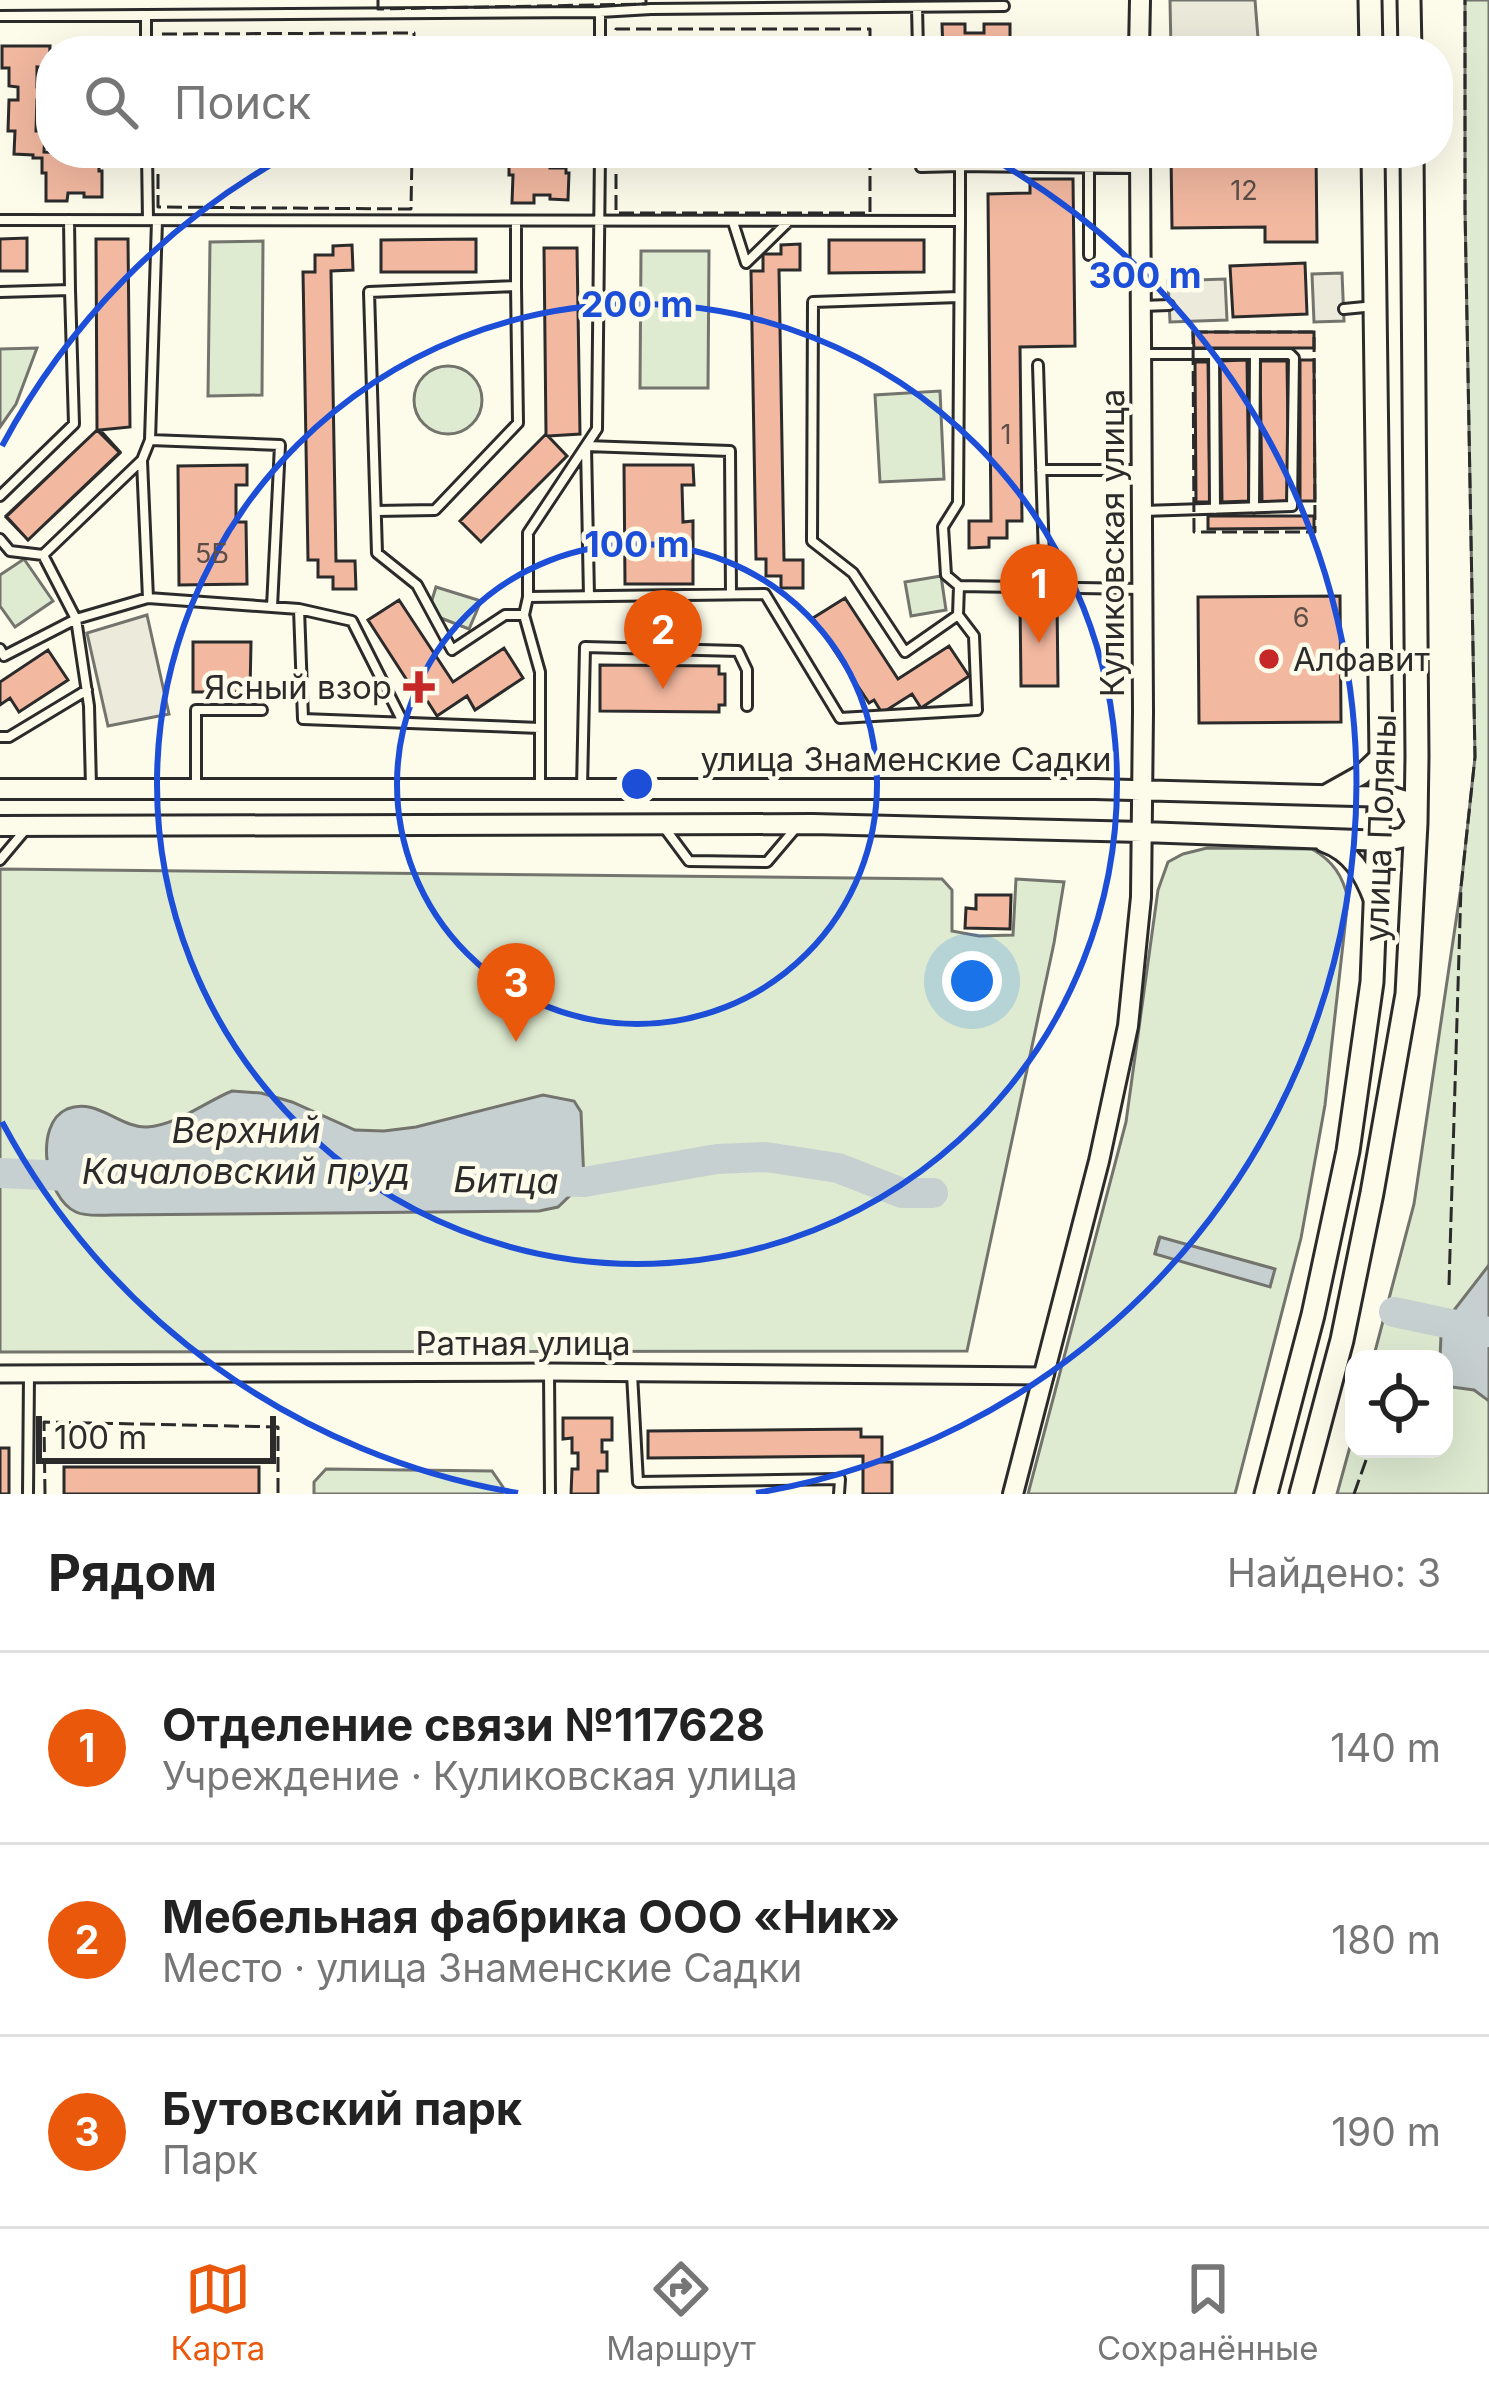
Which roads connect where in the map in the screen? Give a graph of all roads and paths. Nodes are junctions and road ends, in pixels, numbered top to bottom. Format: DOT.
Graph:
graph roads {
  1 [pos="1140,0"];
  2 [pos="1370,0"];
  3 [pos="1409,0"];
  4 [pos="651,4"];
  5 [pos="830,4"];
  6 [pos="1004,6"];
  7 [pos="917,7"];
  8 [pos="600,12"];
  9 [pos="146,15"];
  10 [pos="0,16"];
  11 [pos="146,36"];
  12 [pos="600,36"];
  13 [pos="918,36"];
  14 [pos="1139,36"];
  15 [pos="1371,36"];
  16 [pos="1410,36"];
  17 [pos="148,168"];
  18 [pos="600,168"];
  19 [pos="960,168"];
  20 [pos="1089,168"];
  21 [pos="1140,168"];
  22 [pos="1373,168"];
  23 [pos="1412,168"];
  24 [pos="0,220"];
  25 [pos="69,220"];
  26 [pos="153,220"];
  27 [pos="960,221"];
  28 [pos="516,222"];
  29 [pos="599,222"];
  30 [pos="734,222"];
  31 [pos="789,222"];
  32 [pos="1089,255"];
  33 [pos="516,286"];
  34 [pos="70,290"];
  35 [pos="0,292"];
  36 [pos="959,297"];
  37 [pos="1169,305"];
  38 [pos="1141,306"];
  39 [pos="1376,306"];
  40 [pos="1344,309"];
  41 [pos="1141,354"];
  42 [pos="1214,354"];
  43 [pos="1255,354"];
  44 [pos="1039,364"];
  45 [pos="150,440"];
  46 [pos="586,446"];
  47 [pos="142,460"];
  48 [pos="1041,470"];
  49 [pos="1142,470"];
  50 [pos="0,496"];
  51 [pos="1254,508"];
  52 [pos="1215,509"];
  53 [pos="376,511"];
  54 [pos="1142,511"];
  55 [pos="0,539"];
  56 [pos="43,555"];
  57 [pos="1044,559"];
  58 [pos="959,586"];
  59 [pos="1142,589"];
  60 [pos="730,594"];
  61 [pos="589,596"];
  62 [pos="528,597"];
  63 [pos="148,598"];
  64 [pos="272,607"];
  65 [pos="299,609"];
  66 [pos="524,615"];
  67 [pos="958,615"];
  68 [pos="76,619"];
  69 [pos="0,650"];
  70 [pos="87,690"];
  71 [pos="747,706"];
  72 [pos="262,710"];
  73 [pos="404,723"];
  74 [pos="540,728"];
  75 [pos="0,737"];
  76 [pos="1381,756"];
  77 [pos="0,789"];
  78 [pos="91,789"];
  79 [pos="196,789"];
  80 [pos="539,789"];
  81 [pos="582,789"];
  82 [pos="1143,790"];
  83 [pos="1323,796"];
  84 [pos="1381,796"];
  85 [pos="799,824"];
  86 [pos="1417,824"];
  87 [pos="494,825"];
  88 [pos="662,825"];
  89 [pos="0,826"];
  90 [pos="28,826"];
  91 [pos="1143,832"];
  92 [pos="1314,838"];
  93 [pos="1379,842"];
  94 [pos="0,860"];
  95 [pos="1376,905"];
  96 [pos="549,1372"];
  97 [pos="632,1373"];
  98 [pos="0,1374"];
  99 [pos="29,1374"];
  100 [pos="1045,1376"];
  101 [pos="28,1494"];
  102 [pos="550,1494"];
  103 [pos="839,1494"];
  104 [pos="1013,1494"];
  105 [pos="1266,1494"];
  106 [pos="1301,1494"];
  1 -- 14 [label="street"];
  2 -- 15 [label="main road"];
  3 -- 16 [label="main road"];
  4 -- 5 [label="lane"];
  4 -- 8 [label="lane"];
  5 -- 7 [label="lane"];
  6 -- 7 [label="lane"];
  7 -- 13 [label="lane"];
  8 -- 9 [label="lane"];
  8 -- 12 [label="lane"];
  9 -- 10 [label="lane"];
  9 -- 11 [label="lane"];
  17 -- 26 [label="lane"];
  18 -- 29 [label="lane"];
  19 -- 27 [label="lane"];
  20 -- 32 [label="lane"];
  21 -- 38 [label="street, Куликовская улица"];
  22 -- 39 [label="main road, улица Поляны"];
  23 -- 86 [label="main road, улица Поляны"];
  24 -- 25 [label="lane"];
  25 -- 26 [label="lane"];
  25 -- 34 [label="lane"];
  26 -- 28 [label="lane"];
  26 -- 45 [label="lane"];
  27 -- 31 [label="lane"];
  27 -- 36 [label="lane"];
  28 -- 29 [label="lane"];
  28 -- 33 [label="lane"];
  29 -- 30 [label="lane"];
  29 -- 46 [label="lane"];
  30 -- 31 [label="lane"];
  30 -- 31 [label="lane"];
  33 -- 53 [label="lane"];
  33 -- 53 [label="lane"];
  34 -- 35 [label="lane"];
  34 -- 50 [label="lane"];
  36 -- 58 [label="lane"];
  36 -- 67 [label="lane"];
  37 -- 38 [label="lane"];
  38 -- 41 [label="street, Куликовская улица"];
  39 -- 40 [label="lane"];
  39 -- 76 [label="main road, улица Поляны"];
  41 -- 42 [label="lane"];
  41 -- 49 [label="street, Куликовская улица"];
  42 -- 43 [label="lane"];
  42 -- 52 [label="lane"];
  43 -- 51 [label="lane"];
  43 -- 51 [label="lane"];
  44 -- 48 [label="lane"];
  45 -- 47 [label="lane"];
  45 -- 64 [label="lane"];
  46 -- 60 [label="lane"];
  46 -- 61 [label="lane"];
  46 -- 62 [label="lane"];
  47 -- 56 [label="lane"];
  47 -- 63 [label="lane"];
  48 -- 49 [label="lane"];
  48 -- 57 [label="lane"];
  49 -- 54 [label="street, Куликовская улица"];
  51 -- 52 [label="lane"];
  52 -- 54 [label="lane"];
  53 -- 66 [label="lane"];
  54 -- 59 [label="street, Куликовская улица"];
  55 -- 56 [label="lane"];
  56 -- 68 [label="lane"];
  58 -- 59 [label="lane"];
  58 -- 67 [label="lane"];
  59 -- 82 [label="street, Куликовская улица"];
  60 -- 61 [label="lane"];
  60 -- 67 [label="lane"];
  61 -- 62 [label="lane"];
  62 -- 66 [label="lane"];
  63 -- 64 [label="lane"];
  63 -- 68 [label="lane"];
  64 -- 65 [label="lane"];
  65 -- 73 [label="lane"];
  65 -- 73 [label="lane"];
  66 -- 74 [label="lane"];
  68 -- 69 [label="lane"];
  68 -- 70 [label="lane"];
  70 -- 75 [label="lane"];
  70 -- 78 [label="lane"];
  71 -- 81 [label="lane"];
  72 -- 79 [label="lane"];
  73 -- 74 [label="lane"];
  74 -- 80 [label="lane"];
  76 -- 83 [label="street"];
  76 -- 84 [label="main road, улица Поляны"];
  77 -- 78 [label="street, улица Знаменские Садки"];
  78 -- 79 [label="street, улица Знаменские Садки"];
  79 -- 80 [label="street, улица Знаменские Садки"];
  80 -- 81 [label="street, улица Знаменские Садки"];
  80 -- 87 [label="street"];
  81 -- 82 [label="street, улица Знаменские Садки"];
  82 -- 83 [label="street, улица Знаменские Садки"];
  82 -- 91 [label="street, Куликовская улица"];
  83 -- 84 [label="street, улица Знаменские Садки"];
  84 -- 86 [label="street"];
  84 -- 93 [label="main road, улица Поляны"];
  85 -- 88 [label="street, улица Знаменские Садки"];
  85 -- 88 [label="lane"];
  85 -- 91 [label="street, улица Знаменские Садки"];
  86 -- 93 [label="street"];
  86 -- 106 [label="main road, улица Поляны"];
  87 -- 88 [label="street, улица Знаменские Садки"];
  87 -- 90 [label="street, улица Знаменские Садки"];
  89 -- 90 [label="street, улица Знаменские Садки"];
  90 -- 94 [label="lane"];
  91 -- 92 [label="street, улица Знаменские Садки"];
  91 -- 100 [label="street, Куликовская улица"];
  92 -- 93 [label="street, улица Знаменские Садки"];
  92 -- 95 [label="street"];
  93 -- 95 [label="main road, улица Поляны"];
  95 -- 105 [label="main road, улица Поляны"];
  96 -- 97 [label="street, Ратная улица"];
  96 -- 99 [label="street, Ратная улица"];
  96 -- 102 [label="lane"];
  97 -- 100 [label="street, Ратная улица"];
  97 -- 103 [label="lane"];
  98 -- 99 [label="street, Ратная улица"];
  99 -- 101 [label="lane"];
  100 -- 104 [label="street, Куликовская улица"];
}
